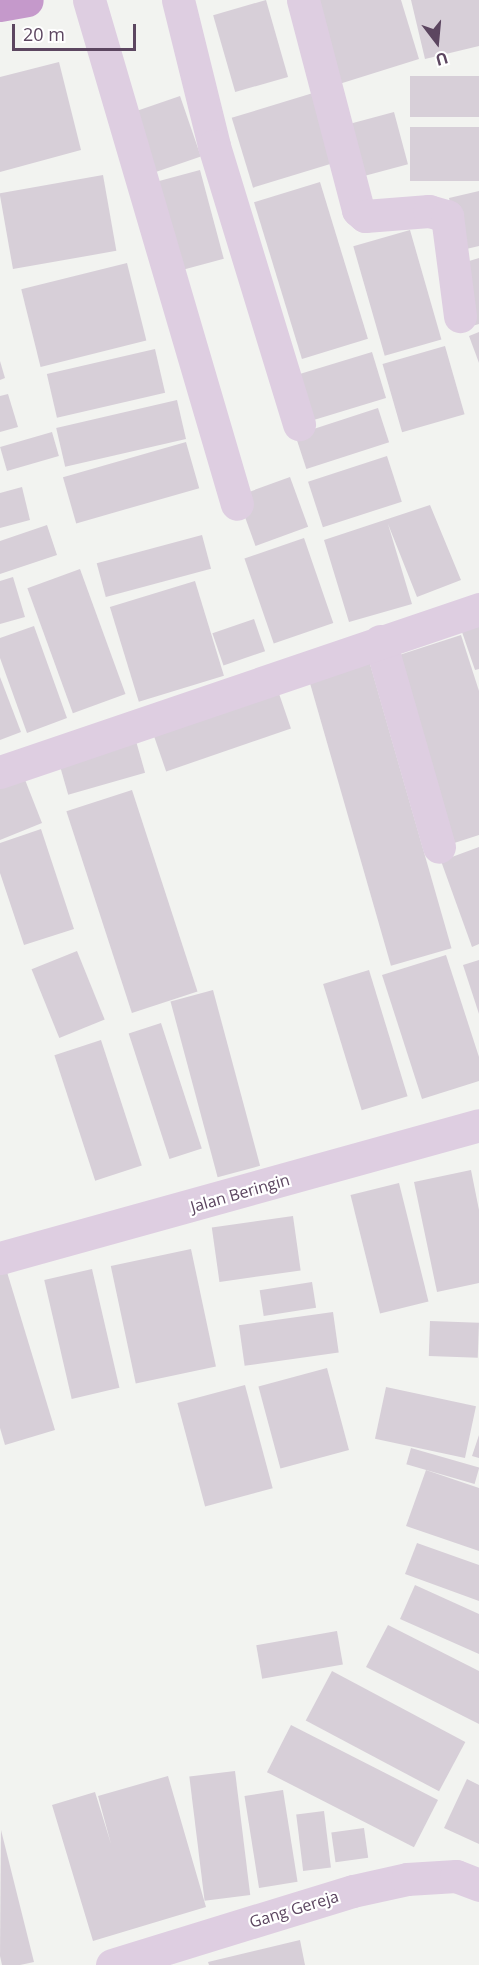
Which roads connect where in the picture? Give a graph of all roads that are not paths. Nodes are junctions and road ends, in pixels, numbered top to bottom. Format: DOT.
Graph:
graph roads {
  1 [pos="27,0"];
  2 [pos="88,0"];
  3 [pos="178,0"];
  4 [pos="303,0"];
  5 [pos="0,5"];
  6 [pos="460,316"];
  7 [pos="299,424"];
  8 [pos="237,504"];
  9 [pos="479,609"];
  10 [pos="380,641"];
  11 [pos="0,772"];
  12 [pos="439,847"];
  13 [pos="479,1125"];
  14 [pos="0,1258"];
  15 [pos="479,1885"];
  16 [pos="112,1965"];
  1 -- 5 [label="highway"];
  2 -- 8 [label="street"];
  3 -- 7 [label="street"];
  4 -- 6 [label="street"];
  9 -- 10 [label="street"];
  10 -- 11 [label="street"];
  10 -- 12 [label="street"];
  13 -- 14 [label="street, Jalan Beringin"];
  15 -- 16 [label="street, Gang Gereja"];
}
